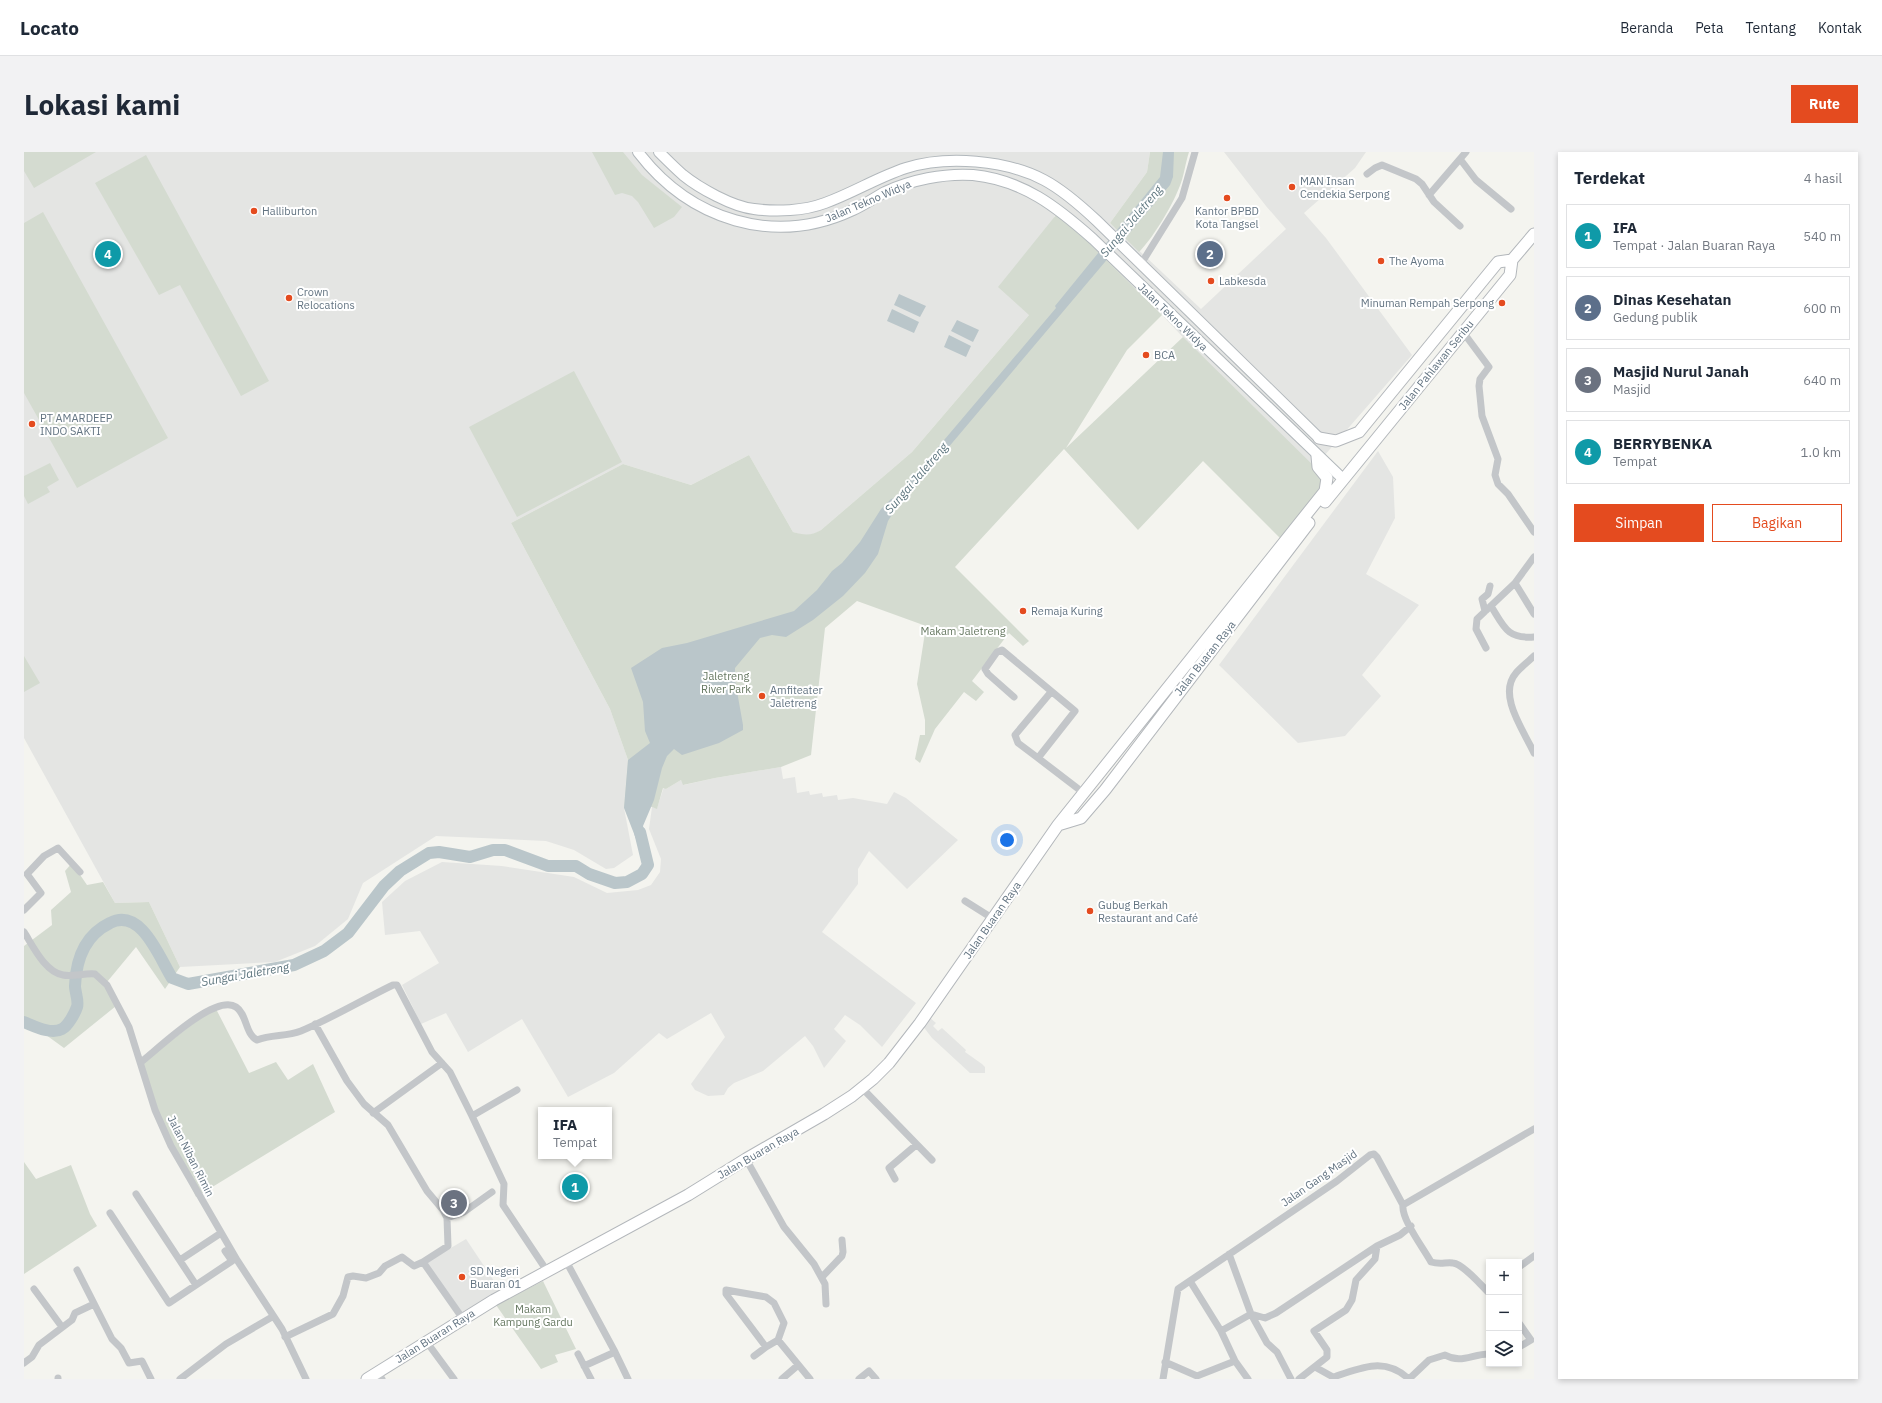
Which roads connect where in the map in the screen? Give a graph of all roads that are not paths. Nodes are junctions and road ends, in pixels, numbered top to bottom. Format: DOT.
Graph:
graph roads {
  1 [pos="638,152"];
  2 [pos="659,152"];
  3 [pos="1195,152"];
  4 [pos="1466,152"];
  5 [pos="1460,159"];
  6 [pos="1367,174"];
  7 [pos="1429,195"];
  8 [pos="1511,209"];
  9 [pos="1460,226"];
  10 [pos="1534,234"];
  11 [pos="1512,260"];
  12 [pos="1142,264"];
  13 [pos="1463,332"];
  14 [pos="1359,432"];
  15 [pos="1319,438"];
  16 [pos="1317,456"];
  17 [pos="1343,479"];
  18 [pos="1301,528"];
  19 [pos="1534,532"];
  20 [pos="1534,557"];
  21 [pos="1515,583"];
  22 [pos="1490,586"];
  23 [pos="1488,609"];
  24 [pos="1534,614"];
  25 [pos="1534,637"];
  26 [pos="1486,648"];
  27 [pos="1534,656"];
  28 [pos="1051,692"];
  29 [pos="1014,697"];
  30 [pos="1534,753"];
  31 [pos="1038,758"];
  32 [pos="1084,794"];
  33 [pos="1058,825"];
  34 [pos="80,872"];
  35 [pos="965,901"];
  36 [pos="24,910"];
  37 [pos="992,918"];
  38 [pos="24,932"];
  39 [pos="314,1024"];
  40 [pos="141,1062"];
  41 [pos="442,1063"];
  42 [pos="862,1088"];
  43 [pos="517,1090"];
  44 [pos="373,1113"];
  45 [pos="472,1116"];
  46 [pos="1534,1129"];
  47 [pos="916,1145"];
  48 [pos="746,1159"];
  49 [pos="932,1160"];
  50 [pos="895,1179"];
  51 [pos="492,1192"];
  52 [pos="136,1194"];
  53 [pos="1403,1206"];
  54 [pos="110,1213"];
  55 [pos="446,1218"];
  56 [pos="1411,1226"];
  57 [pos="221,1233"];
  58 [pos="842,1240"];
  59 [pos="1377,1246"];
  60 [pos="224,1251"];
  61 [pos="1229,1254"];
  62 [pos="1534,1256"];
  63 [pos="180,1260"];
  64 [pos="566,1261"];
  65 [pos="423,1262"];
  66 [pos="1522,1265"];
  67 [pos="77,1270"];
  68 [pos="547,1271"];
  69 [pos="822,1277"];
  70 [pos="1190,1281"];
  71 [pos="196,1285"];
  72 [pos="34,1289"];
  73 [pos="1486,1290"];
  74 [pos="745,1292"];
  75 [pos="733,1301"];
  76 [pos="94,1304"];
  77 [pos="826,1304"];
  78 [pos="1251,1314"];
  79 [pos="272,1317"];
  80 [pos="463,1319"];
  81 [pos="1522,1326"];
  82 [pos="62,1327"];
  83 [pos="1221,1331"];
  84 [pos="285,1337"];
  85 [pos="1533,1339"];
  86 [pos="778,1340"];
  87 [pos="426,1341"];
  88 [pos="1522,1345"];
  89 [pos="766,1347"];
  90 [pos="616,1352"];
  91 [pos="24,1353"];
  92 [pos="578,1354"];
  93 [pos="1486,1354"];
  94 [pos="754,1356"];
  95 [pos="27,1361"];
  96 [pos="1235,1361"];
  97 [pos="1165,1362"];
  98 [pos="584,1366"];
  99 [pos="798,1366"];
  100 [pos="1315,1367"];
  101 [pos="380,1376"];
  102 [pos="189,1377"];
  103 [pos="151,1379"];
  104 [pos="180,1379"];
  105 [pos="306,1379"];
  106 [pos="367,1379"];
  107 [pos="454,1379"];
  108 [pos="591,1379"];
  109 [pos="628,1379"];
  110 [pos="782,1379"];
  111 [pos="810,1379"];
  112 [pos="859,1379"];
  113 [pos="876,1379"];
  114 [pos="1163,1379"];
  115 [pos="1248,1379"];
  116 [pos="1292,1379"];
  117 [pos="1300,1379"];
  118 [pos="1409,1379"];
  1 -- 16 [label="main road, Jalan Tekno Widya"];
  2 -- 12 [label="main road, Jalan Tekno Widya"];
  3 -- 12 [label="street"];
  4 -- 5 [label="street"];
  5 -- 7 [label="street"];
  5 -- 8 [label="street"];
  6 -- 7 [label="street"];
  7 -- 9 [label="street"];
  10 -- 11 [label="main road, Jalan Pahlawan Seribu"];
  11 -- 13 [label="main road, Jalan Pahlawan Seribu"];
  11 -- 14 [label="main road, Jalan Pahlawan Seribu"];
  12 -- 15 [label="main road, Jalan Tekno Widya"];
  13 -- 17 [label="main road, Jalan Pahlawan Seribu"];
  13 -- 19 [label="street"];
  14 -- 15 [label="main road, Jalan Tekno Widya"];
  16 -- 17 [label="main road, Jalan Tekno Widya"];
  16 -- 18 [label="main road, Jalan Buaran Raya"];
  17 -- 18 [label="main road, Jalan Buaran Raya"];
  18 -- 32 [label="main road, Jalan Buaran Raya"];
  18 -- 33 [label="main road, Jalan Buaran Raya"];
  20 -- 21 [label="street"];
  21 -- 23 [label="street"];
  21 -- 24 [label="street"];
  22 -- 23 [label="street"];
  23 -- 25 [label="street"];
  23 -- 26 [label="street"];
  27 -- 30 [label="street"];
  28 -- 29 [label="street"];
  28 -- 31 [label="street"];
  28 -- 31 [label="street"];
  31 -- 32 [label="street"];
  32 -- 33 [label="main road, Jalan Buaran Raya"];
  33 -- 37 [label="main road, Jalan Buaran Raya"];
  34 -- 36 [label="street"];
  35 -- 37 [label="street"];
  37 -- 42 [label="main road, Jalan Buaran Raya"];
  38 -- 40 [label="street, Jalan Niban Rimin"];
  39 -- 40 [label="street"];
  39 -- 41 [label="street"];
  39 -- 44 [label="street"];
  40 -- 57 [label="street, Jalan Niban Rimin"];
  41 -- 44 [label="street"];
  41 -- 45 [label="street"];
  42 -- 47 [label="street"];
  42 -- 48 [label="main road, Jalan Buaran Raya"];
  43 -- 45 [label="street"];
  44 -- 55 [label="street"];
  45 -- 68 [label="street"];
  46 -- 53 [label="street"];
  47 -- 49 [label="street"];
  47 -- 50 [label="street"];
  48 -- 64 [label="main road, Jalan Buaran Raya"];
  48 -- 69 [label="street"];
  51 -- 55 [label="street"];
  52 -- 63 [label="street"];
  53 -- 56 [label="street"];
  53 -- 61 [label="street, Jalan Gang Masjid"];
  54 -- 71 [label="street"];
  55 -- 65 [label="street"];
  56 -- 59 [label="street"];
  56 -- 73 [label="street"];
  57 -- 63 [label="street"];
  57 -- 79 [label="street, Jalan Niban Rimin"];
  58 -- 69 [label="street"];
  59 -- 78 [label="street"];
  59 -- 100 [label="street"];
  60 -- 71 [label="street"];
  61 -- 70 [label="street, Jalan Gang Masjid"];
  61 -- 78 [label="street"];
  62 -- 66 [label="street"];
  63 -- 71 [label="street"];
  64 -- 68 [label="main road, Jalan Buaran Raya"];
  64 -- 90 [label="street"];
  65 -- 80 [label="street"];
  65 -- 84 [label="street"];
  67 -- 76 [label="street"];
  68 -- 80 [label="main road, Jalan Buaran Raya"];
  69 -- 77 [label="street"];
  70 -- 83 [label="street"];
  70 -- 97 [label="street, Jalan Gang Masjid"];
  72 -- 82 [label="street"];
  74 -- 75 [label="street"];
  74 -- 75 [label="street"];
  74 -- 86 [label="street"];
  75 -- 89 [label="street"];
  76 -- 82 [label="street"];
  76 -- 103 [label="street"];
  78 -- 83 [label="street"];
  78 -- 116 [label="street"];
  79 -- 84 [label="street, Jalan Niban Rimin"];
  79 -- 102 [label="street"];
  80 -- 87 [label="main road, Jalan Buaran Raya"];
  81 -- 85 [label="street"];
  82 -- 95 [label="street"];
  83 -- 96 [label="street"];
  84 -- 105 [label="street, Jalan Niban Rimin"];
  85 -- 88 [label="street"];
  86 -- 89 [label="street"];
  86 -- 99 [label="street"];
  87 -- 101 [label="main road, Jalan Buaran Raya"];
  87 -- 107 [label="street"];
  89 -- 94 [label="street"];
  90 -- 98 [label="street"];
  90 -- 109 [label="street"];
  91 -- 95 [label="street"];
  92 -- 98 [label="street"];
  93 -- 118 [label="street"];
  96 -- 97 [label="street"];
  96 -- 115 [label="street"];
  97 -- 114 [label="street, Jalan Gang Masjid"];
  98 -- 108 [label="street"];
  99 -- 110 [label="street"];
  99 -- 111 [label="street"];
  100 -- 117 [label="street"];
  100 -- 118 [label="street"];
  101 -- 106 [label="main road, Jalan Buaran Raya"];
  102 -- 104 [label="street"];
  112 -- 113 [label="street"];
}
